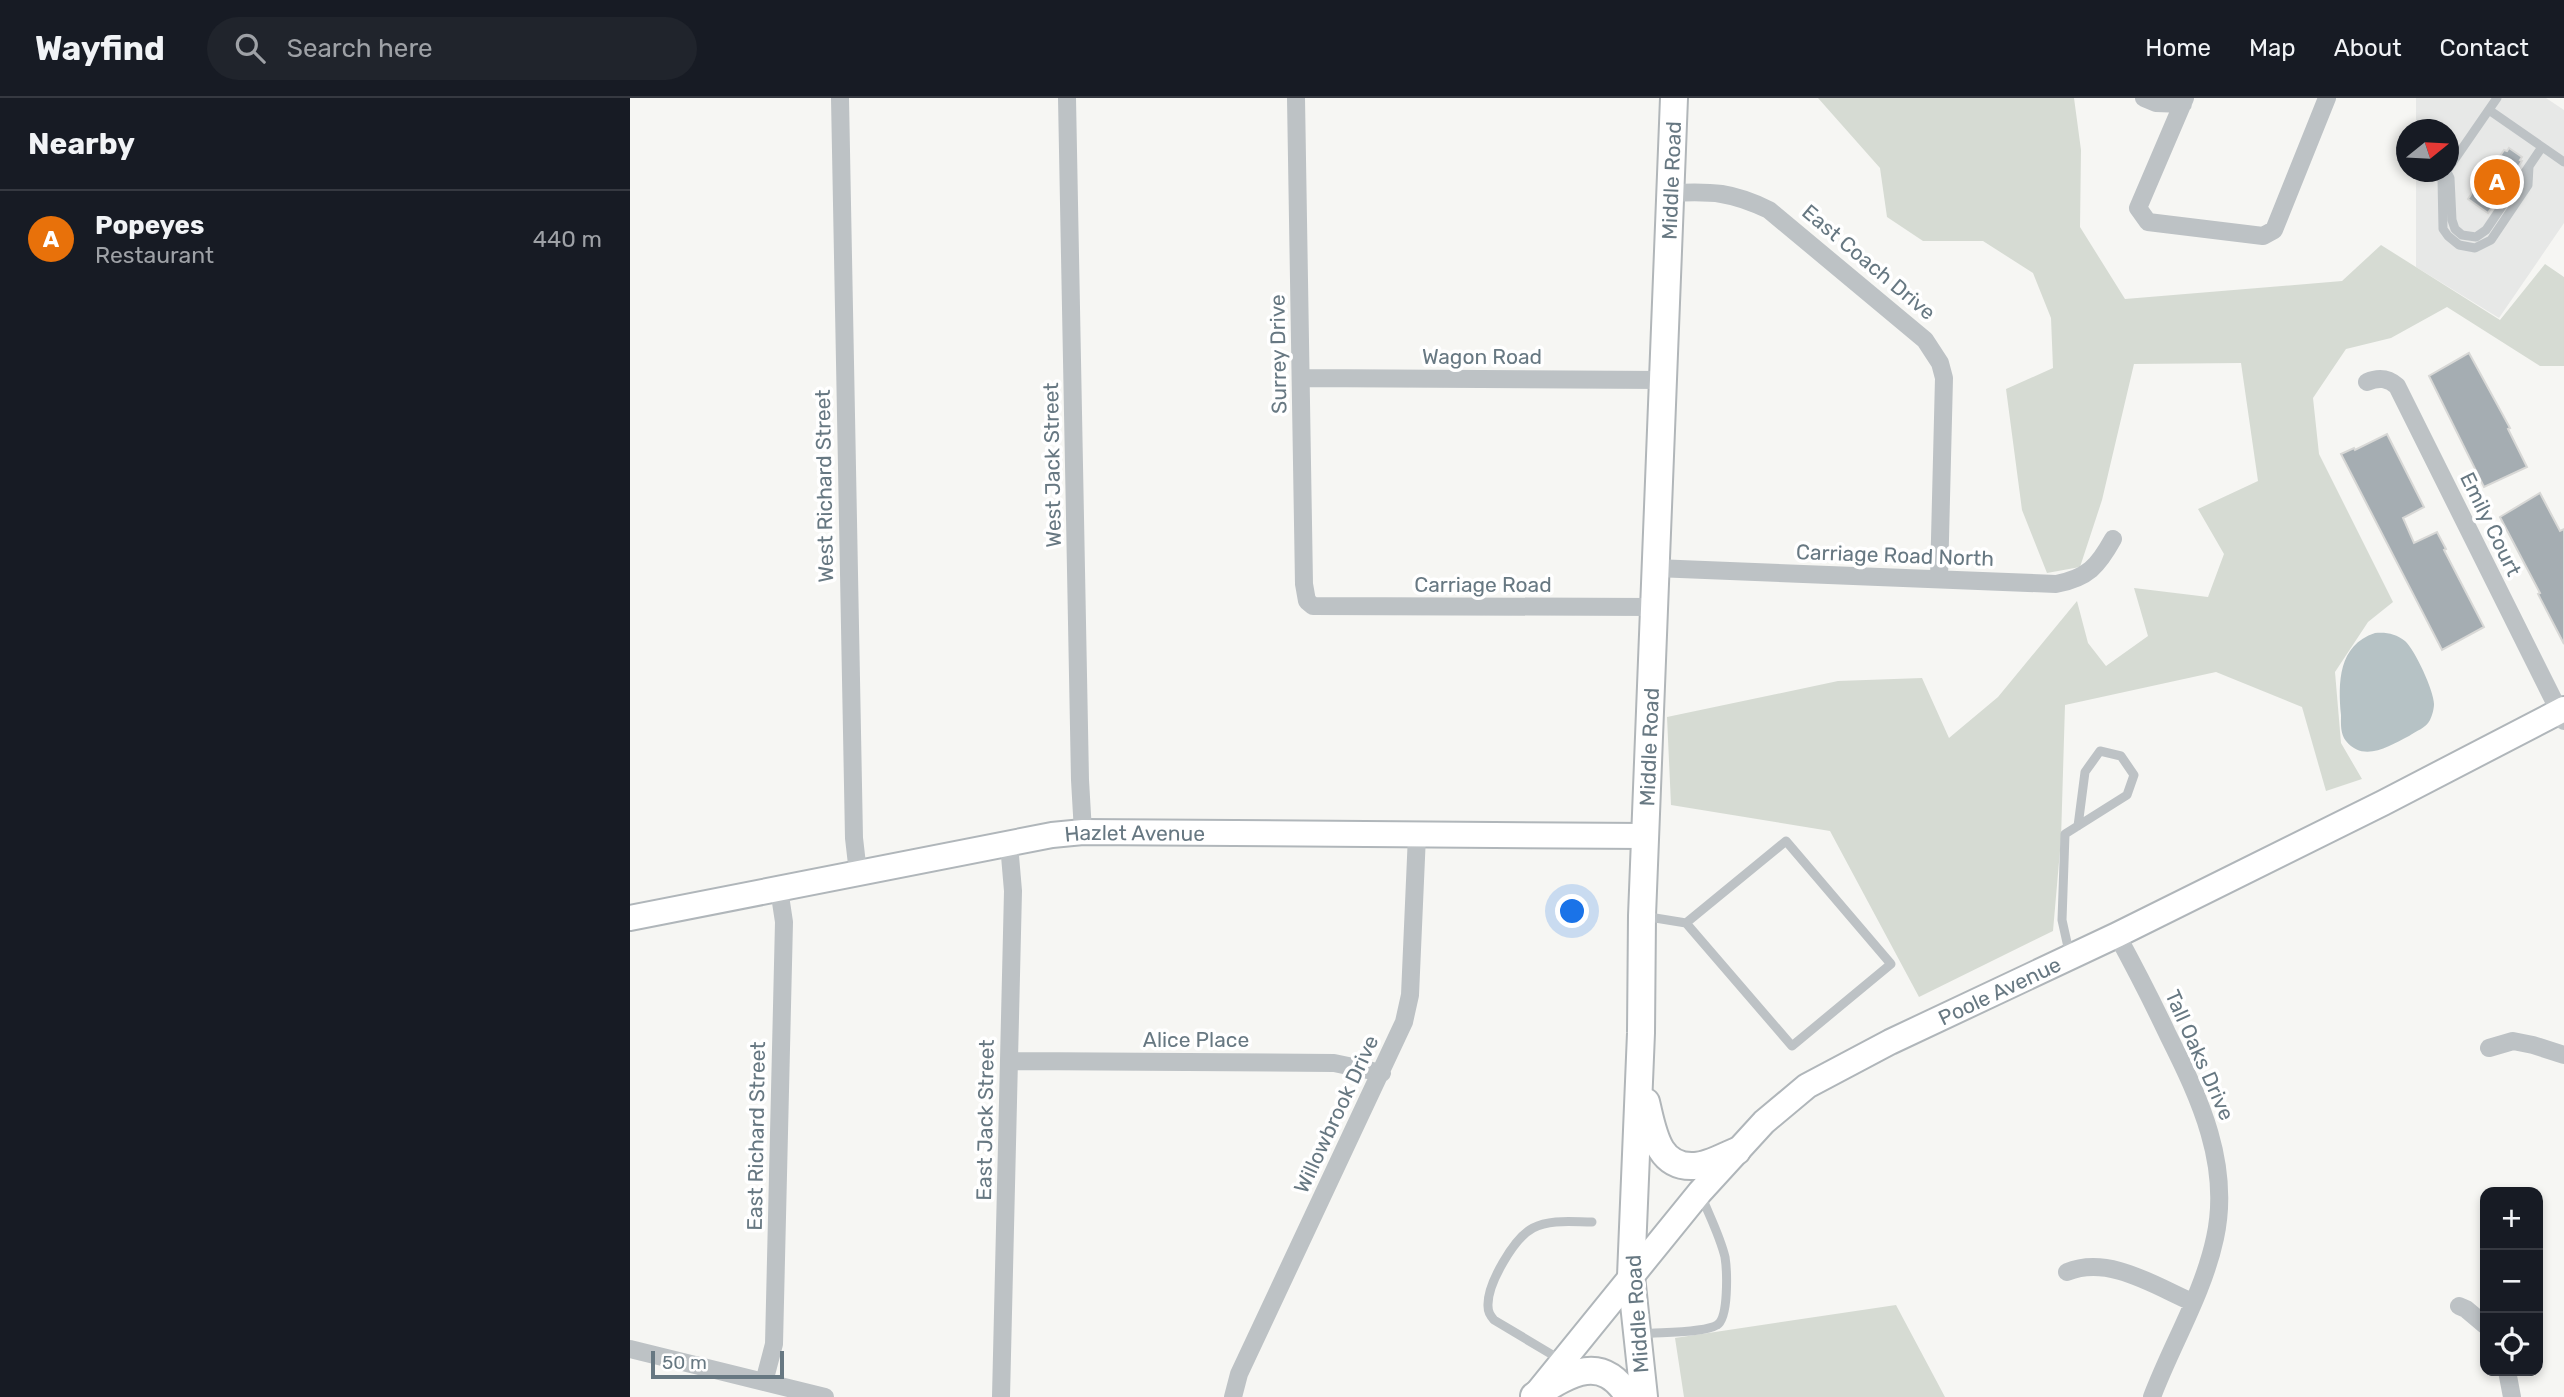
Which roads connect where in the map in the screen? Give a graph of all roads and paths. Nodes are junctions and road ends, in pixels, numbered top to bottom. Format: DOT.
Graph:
graph roads {
  1 [pos="840,98"];
  2 [pos="1067,98"];
  3 [pos="1296,98"];
  4 [pos="1674,98"];
  5 [pos="2144,98"];
  6 [pos="2327,98"];
  7 [pos="2496,98"];
  8 [pos="2184,101"];
  9 [pos="2489,110"];
  10 [pos="2542,147"];
  11 [pos="2459,155"];
  12 [pos="2564,162"];
  13 [pos="2451,182"];
  14 [pos="1672,192"];
  15 [pos="1301,378"];
  16 [pos="1663,380"];
  17 [pos="2367,382"];
  18 [pos="2113,539"];
  19 [pos="1655,568"];
  20 [pos="1939,579"];
  21 [pos="1313,606"];
  22 [pos="1653,607"];
  23 [pos="2562,714"];
  24 [pos="2078,827"];
  25 [pos="1083,832"];
  26 [pos="1417,835"];
  27 [pos="1646,836"];
  28 [pos="1009,844"];
  29 [pos="858,873"];
  30 [pos="779,889"];
  31 [pos="1642,916"];
  32 [pos="630,918"];
  33 [pos="1686,923"];
  34 [pos="2117,935"];
  35 [pos="2070,957"];
  36 [pos="2489,1048"];
  37 [pos="2564,1055"];
  38 [pos="1010,1061"];
  39 [pos="1382,1073"];
  40 [pos="1639,1077"];
  41 [pos="1737,1152"];
  42 [pos="1700,1192"];
  43 [pos="1592,1222"];
  44 [pos="2067,1272"];
  45 [pos="1631,1276"];
  46 [pos="2192,1302"];
  47 [pos="2459,1306"];
  48 [pos="2480,1321"];
  49 [pos="1636,1334"];
  50 [pos="630,1349"];
  51 [pos="1562,1360"];
  52 [pos="2508,1376"];
  53 [pos="764,1382"];
  54 [pos="825,1397"];
  55 [pos="1001,1397"];
  56 [pos="1233,1397"];
  57 [pos="1533,1397"];
  58 [pos="1629,1397"];
  59 [pos="1644,1397"];
  60 [pos="2152,1397"];
  61 [pos="2512,1397"];
  1 -- 29 [label="street, West Richard Street"];
  2 -- 25 [label="street, West Jack Street"];
  3 -- 15 [label="street, Surrey Drive"];
  4 -- 14 [label="main road, Middle Road"];
  5 -- 8 [label="street"];
  6 -- 8 [label="street"];
  7 -- 9 [label="lane"];
  9 -- 10 [label="lane"];
  9 -- 11 [label="lane"];
  10 -- 12 [label="lane"];
  10 -- 13 [label="lane"];
  14 -- 16 [label="main road, Middle Road"];
  14 -- 20 [label="street, East Coach Drive"];
  15 -- 16 [label="street, Wagon Road"];
  15 -- 21 [label="street, Surrey Drive"];
  16 -- 19 [label="main road, Middle Road"];
  17 -- 23 [label="street, Emily Court"];
  18 -- 20 [label="street, Carriage Road North"];
  19 -- 20 [label="street, Carriage Road North"];
  19 -- 22 [label="main road, Middle Road"];
  21 -- 22 [label="street, Carriage Road"];
  22 -- 27 [label="main road, Middle Road"];
  23 -- 34 [label="street, Poole Avenue"];
  24 -- 24 [label="lane"];
  24 -- 35 [label="lane"];
  25 -- 26 [label="street, Hazlet Avenue"];
  25 -- 28 [label="street, Hazlet Avenue"];
  26 -- 27 [label="street, Hazlet Avenue"];
  26 -- 39 [label="street, Willowbrook Drive"];
  27 -- 31 [label="main road, Middle Road"];
  28 -- 29 [label="street, Hazlet Avenue"];
  28 -- 38 [label="street, East Jack Street"];
  29 -- 30 [label="street, Hazlet Avenue"];
  30 -- 32 [label="street, Hazlet Avenue"];
  30 -- 53 [label="street, East Richard Street"];
  31 -- 33 [label="lane"];
  31 -- 40 [label="main road, Middle Road"];
  33 -- 33 [label="lane"];
  34 -- 35 [label="street, Poole Avenue"];
  34 -- 46 [label="street, Tall Oaks Drive"];
  35 -- 41 [label="street, Poole Avenue"];
  36 -- 37 [label="street"];
  38 -- 39 [label="street, Alice Place"];
  38 -- 55 [label="street, East Jack Street"];
  39 -- 56 [label="street, Willowbrook Drive"];
  40 -- 41 [label="main road"];
  40 -- 45 [label="main road, Middle Road"];
  41 -- 42 [label="street, Poole Avenue"];
  42 -- 45 [label="street, Poole Avenue"];
  42 -- 49 [label="lane"];
  43 -- 51 [label="lane"];
  44 -- 46 [label="street"];
  45 -- 49 [label="main road, Middle Road"];
  45 -- 51 [label="street, Poole Avenue"];
  46 -- 60 [label="street, Tall Oaks Drive"];
  47 -- 48 [label="street"];
  49 -- 59 [label="main road, Middle Road"];
  50 -- 53 [label="street"];
  51 -- 57 [label="street, Poole Avenue"];
  52 -- 61 [label="street"];
  53 -- 54 [label="street"];
  57 -- 58 [label="main road"];
}
